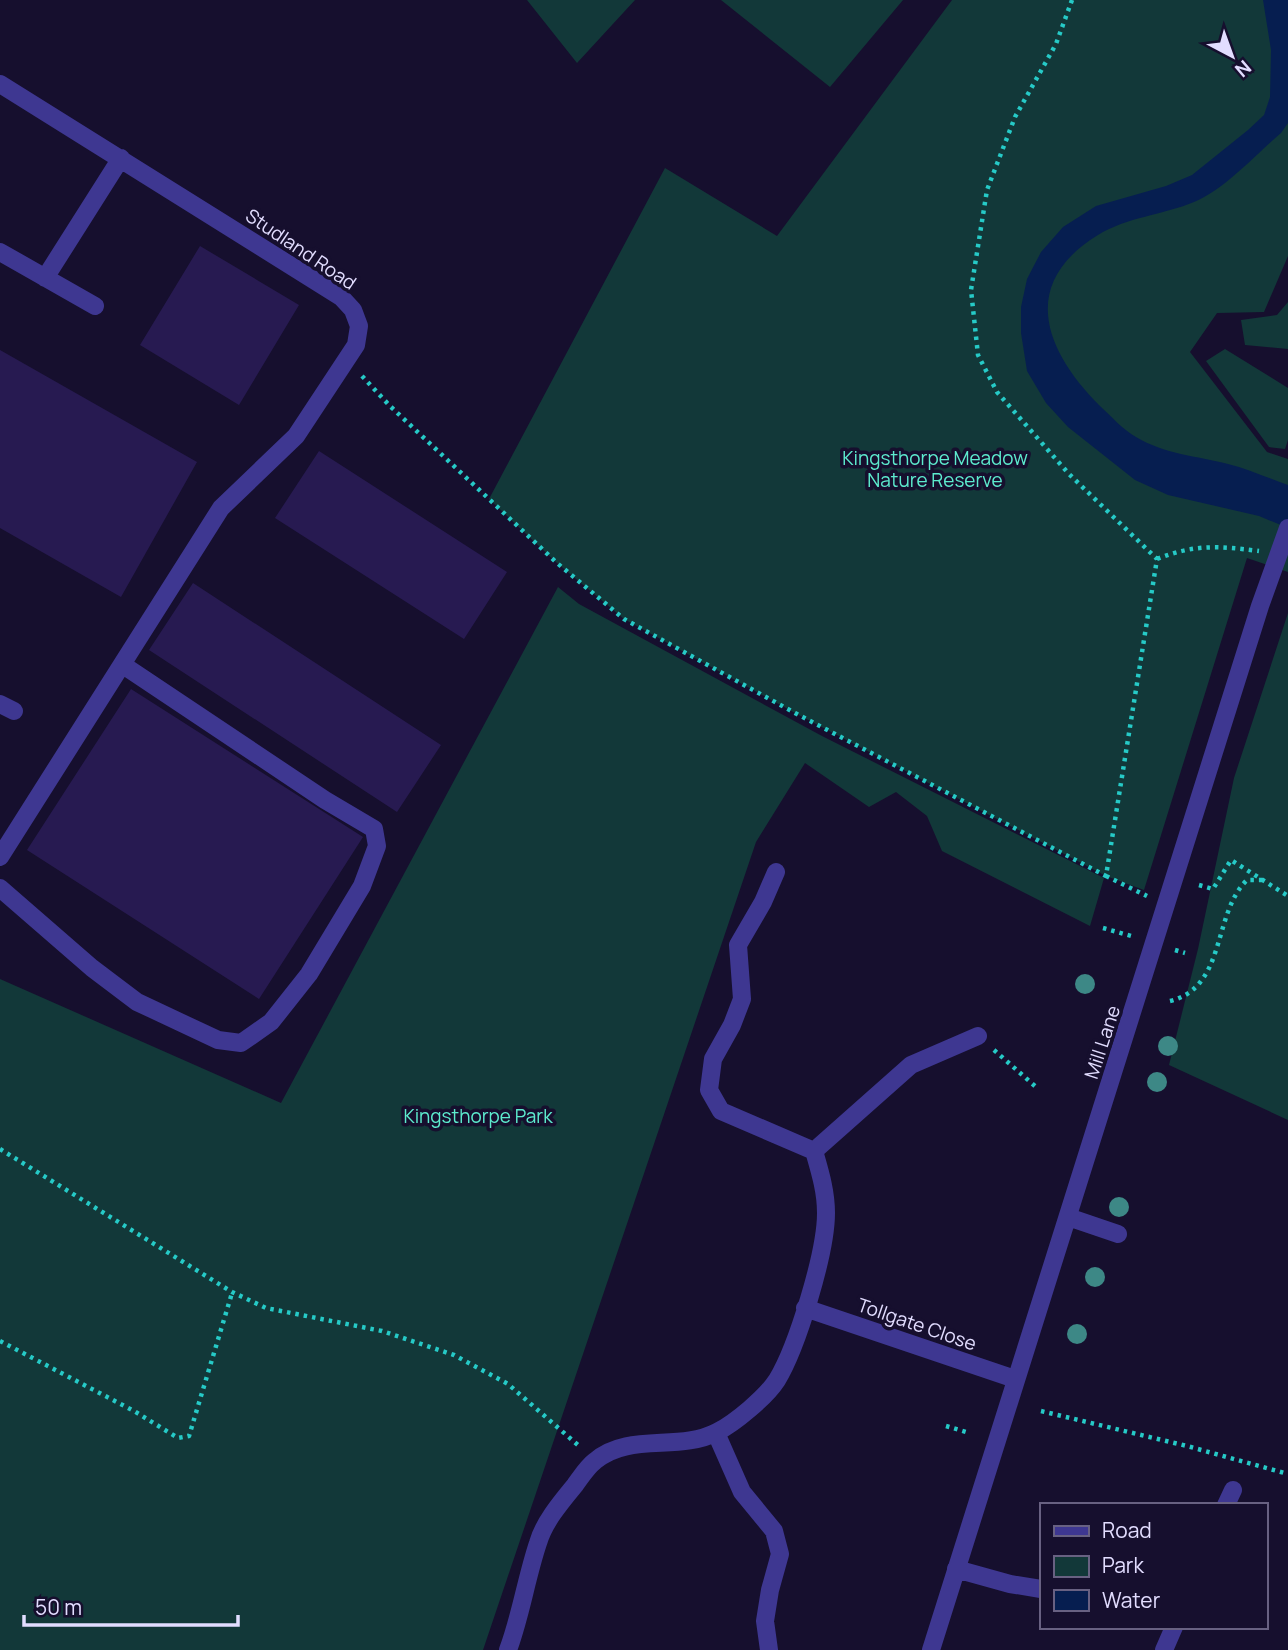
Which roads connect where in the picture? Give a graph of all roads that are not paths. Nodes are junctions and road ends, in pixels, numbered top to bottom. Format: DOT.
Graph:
graph roads {
  1 [pos="0,84"];
  2 [pos="121,158"];
  3 [pos="0,252"];
  4 [pos="45,278"];
  5 [pos="95,306"];
  6 [pos="1288,528"];
  7 [pos="123,665"];
  8 [pos="0,857"];
  9 [pos="776,872"];
  10 [pos="0,888"];
  11 [pos="978,1036"];
  12 [pos="814,1151"];
  13 [pos="1068,1217"];
  14 [pos="1118,1234"];
  15 [pos="806,1308"];
  16 [pos="1015,1379"];
  17 [pos="716,1433"];
  18 [pos="956,1569"];
  19 [pos="1040,1589"];
  20 [pos="1173,1629"];
  21 [pos="508,1650"];
  22 [pos="769,1650"];
  23 [pos="931,1650"];
  24 [pos="1164,1650"];
  1 -- 2 [label="street, Studland Road"];
  2 -- 4 [label="street"];
  2 -- 7 [label="street, Studland Road"];
  3 -- 4 [label="street"];
  4 -- 5 [label="street"];
  6 -- 13 [label="street, Mill Lane"];
  7 -- 8 [label="street, Studland Road"];
  7 -- 10 [label="street"];
  9 -- 12 [label="street"];
  11 -- 12 [label="street"];
  12 -- 15 [label="street"];
  13 -- 14 [label="street"];
  13 -- 16 [label="street, Mill Lane"];
  15 -- 16 [label="street, Tollgate Close"];
  15 -- 17 [label="street"];
  16 -- 18 [label="street, Mill Lane"];
  17 -- 21 [label="street"];
  17 -- 22 [label="street"];
  18 -- 19 [label="street"];
  18 -- 23 [label="street, Mill Lane"];
  20 -- 24 [label="street"];
}
